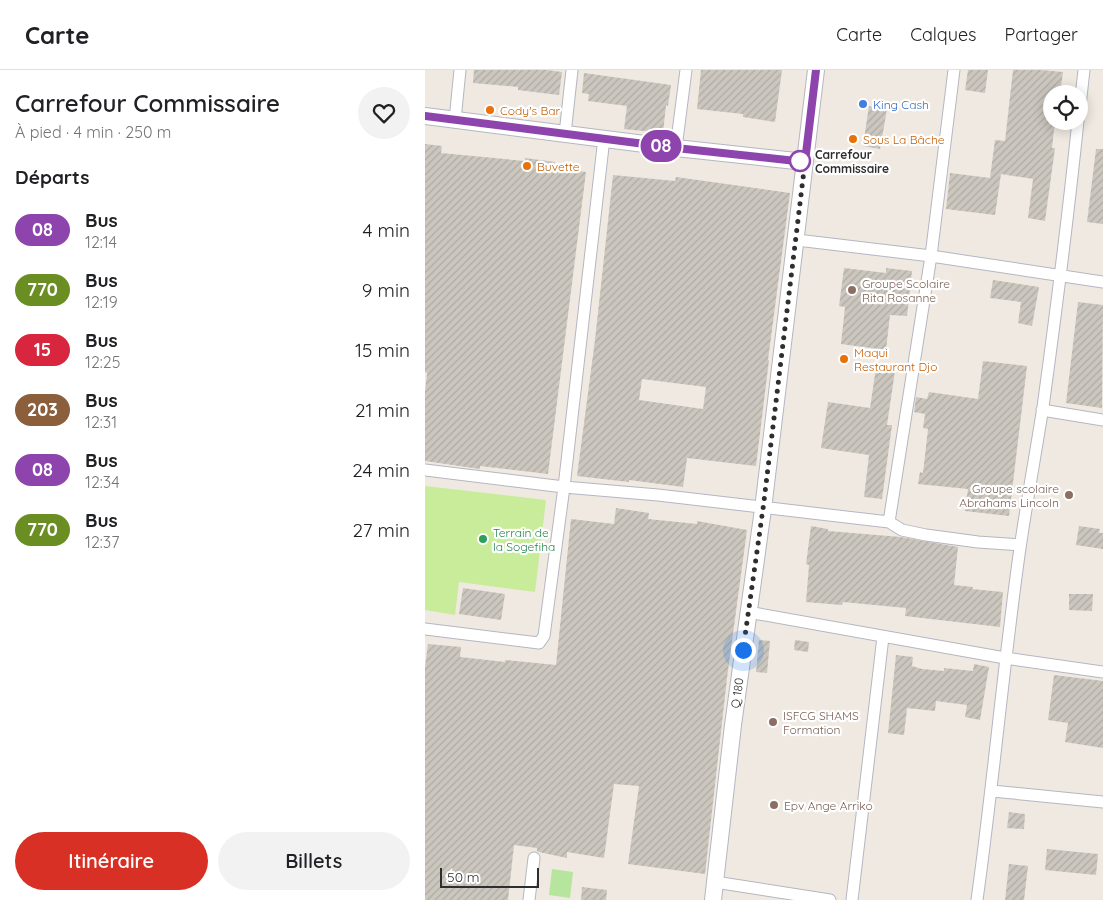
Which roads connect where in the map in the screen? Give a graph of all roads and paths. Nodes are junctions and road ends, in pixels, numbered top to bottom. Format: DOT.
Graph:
graph roads {
  1 [pos="460,70"];
  2 [pos="572,70"];
  3 [pos="686,70"];
  4 [pos="816,70"];
  5 [pos="953,70"];
  6 [pos="1084,70"];
  7 [pos="1082,85"];
  8 [pos="425,116"];
  9 [pos="455,120"];
  10 [pos="1077,130"];
  11 [pos="565,134"];
  12 [pos="604,138"];
  13 [pos="676,148"];
  14 [pos="805,162"];
  15 [pos="797,240"];
  16 [pos="931,256"];
  17 [pos="1061,276"];
  18 [pos="1103,282"];
  19 [pos="1042,410"];
  20 [pos="1103,420"];
  21 [pos="425,470"];
  22 [pos="564,487"];
  23 [pos="763,509"];
  24 [pos="889,522"];
  25 [pos="1020,546"];
  26 [pos="748,612"];
  27 [pos="425,629"];
  28 [pos="883,637"];
  29 [pos="1005,658"];
  30 [pos="1103,672"];
  31 [pos="992,791"];
  32 [pos="1103,802"];
  33 [pos="534,858"];
  34 [pos="715,882"];
  35 [pos="529,900"];
  36 [pos="713,900"];
  37 [pos="830,900"];
  38 [pos="852,900"];
  39 [pos="977,900"];
  1 -- 9 [label="street"];
  2 -- 11 [label="street"];
  3 -- 13 [label="street"];
  4 -- 14 [label="street, Q 180"];
  5 -- 16 [label="street"];
  6 -- 7 [label="street"];
  8 -- 9 [label="street"];
  9 -- 11 [label="street"];
  10 -- 17 [label="street"];
  11 -- 12 [label="street"];
  12 -- 13 [label="street"];
  12 -- 22 [label="street"];
  13 -- 14 [label="street"];
  14 -- 15 [label="street, Q 180"];
  15 -- 16 [label="street"];
  15 -- 23 [label="street, Q 180"];
  16 -- 17 [label="street"];
  16 -- 24 [label="street"];
  17 -- 18 [label="street"];
  17 -- 19 [label="street"];
  19 -- 20 [label="street"];
  19 -- 25 [label="street"];
  21 -- 22 [label="street"];
  22 -- 23 [label="street"];
  22 -- 27 [label="street"];
  23 -- 24 [label="street"];
  23 -- 26 [label="street, Q 180"];
  24 -- 25 [label="street"];
  25 -- 29 [label="street"];
  26 -- 28 [label="street"];
  26 -- 34 [label="street, Q 180"];
  28 -- 29 [label="street"];
  28 -- 38 [label="street"];
  29 -- 30 [label="street"];
  29 -- 31 [label="street"];
  31 -- 32 [label="street"];
  31 -- 39 [label="street"];
  33 -- 35 [label="street"];
  34 -- 36 [label="street, Q 180"];
  34 -- 37 [label="street"];
}
